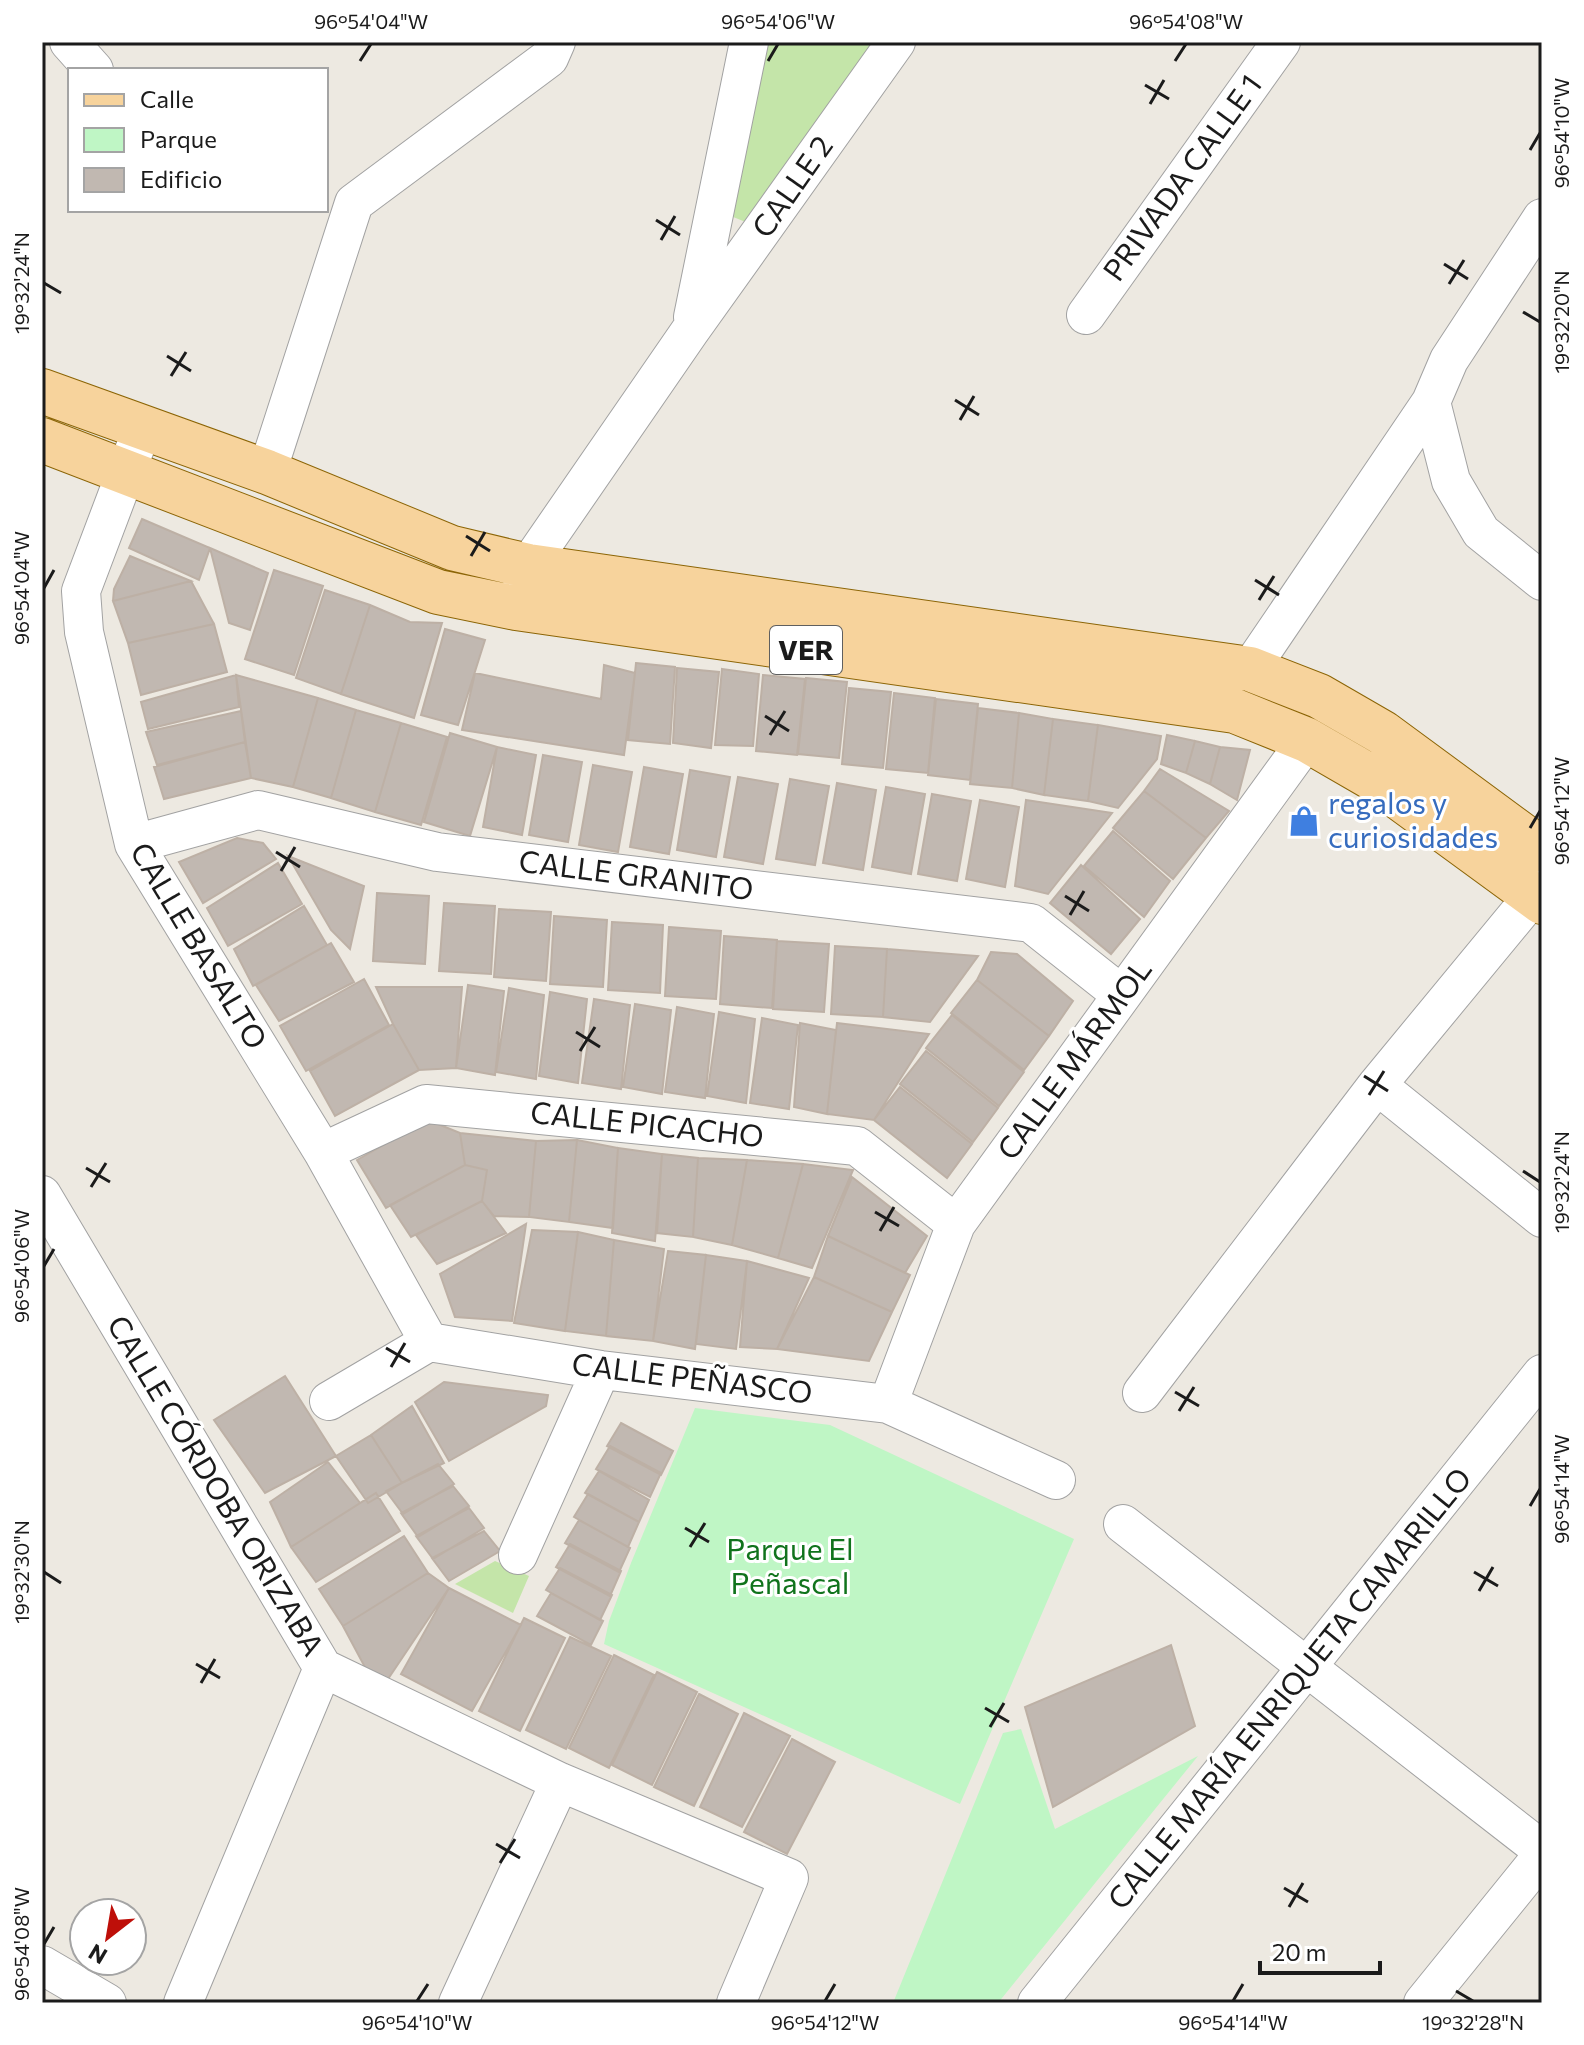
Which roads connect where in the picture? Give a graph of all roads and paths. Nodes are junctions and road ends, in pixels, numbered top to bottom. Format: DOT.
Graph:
graph roads {
  1 [pos="69,42"];
  2 [pos="556,42"];
  3 [pos="749,42"];
  4 [pos="896,42"];
  5 [pos="1281,42"];
  6 [pos="92,68"];
  7 [pos="1542,218"];
  8 [pos="1086,315"];
  9 [pos="690,331"];
  10 [pos="42,391"];
  11 [pos="1431,402"];
  12 [pos="143,427"];
  13 [pos="42,440"];
  14 [pos="126,471"];
  15 [pos="267,472"];
  16 [pos="528,566"];
  17 [pos="1542,581"];
  18 [pos="516,608"];
  19 [pos="1250,669"];
  20 [pos="1307,740"];
  21 [pos="134,844"];
  22 [pos="1542,850"];
  23 [pos="1539,894"];
  24 [pos="1122,995"];
  25 [pos="1377,1085"];
  26 [pos="323,1152"];
  27 [pos="42,1195"];
  28 [pos="1542,1218"];
  29 [pos="956,1224"];
  30 [pos="429,1342"];
  31 [pos="601,1370"];
  32 [pos="1542,1374"];
  33 [pos="1142,1393"];
  34 [pos="329,1401"];
  35 [pos="888,1404"];
  36 [pos="1056,1480"];
  37 [pos="1123,1524"];
  38 [pos="518,1555"];
  39 [pos="323,1668"];
  40 [pos="1308,1669"];
  41 [pos="560,1782"];
  42 [pos="1542,1853"];
  43 [pos="42,1965"];
  44 [pos="107,2003"];
  45 [pos="183,2003"];
  46 [pos="458,2003"];
  47 [pos="736,2003"];
  48 [pos="1037,2003"];
  49 [pos="1423,2003"];
  1 -- 6 [label="street"];
  2 -- 15 [label="street"];
  3 -- 9 [label="street, CALLE 2"];
  4 -- 9 [label="street, CALLE 2"];
  5 -- 8 [label="street, PRIVADA CALLE 1"];
  7 -- 11 [label="street"];
  9 -- 16 [label="street, CALLE 2"];
  10 -- 12 [label="main road, VER"];
  11 -- 17 [label="street"];
  11 -- 19 [label="street"];
  12 -- 14 [label="street, CALLE BASALTO"];
  12 -- 15 [label="main road, VER"];
  13 -- 14 [label="main road, VER"];
  14 -- 18 [label="main road, VER"];
  14 -- 21 [label="street, CALLE BASALTO"];
  15 -- 16 [label="main road, VER"];
  16 -- 18 [label="street, CALLE 2"];
  16 -- 19 [label="main road, VER"];
  18 -- 20 [label="main road, VER"];
  19 -- 22 [label="main road, VER"];
  20 -- 23 [label="main road, VER"];
  20 -- 24 [label="street, CALLE MÁRMOL"];
  21 -- 24 [label="street, CALLE GRANITO"];
  21 -- 26 [label="street, CALLE BASALTO"];
  23 -- 25 [label="street"];
  24 -- 29 [label="street, CALLE MÁRMOL"];
  25 -- 28 [label="street"];
  25 -- 33 [label="street"];
  26 -- 29 [label="street, CALLE PICACHO"];
  26 -- 30 [label="street, CALLE BASALTO"];
  27 -- 39 [label="street, CALLE CÓRDOBA ORIZABA"];
  29 -- 35 [label="street, CALLE MÁRMOL"];
  30 -- 31 [label="street, CALLE PEÑASCO"];
  30 -- 34 [label="street"];
  31 -- 35 [label="street, CALLE PEÑASCO"];
  31 -- 38 [label="street"];
  32 -- 40 [label="street, CALLE MARÍA ENRIQUETA CAMARILLO"];
  35 -- 36 [label="street, CALLE PEÑASCO"];
  37 -- 40 [label="street"];
  39 -- 41 [label="street, CALLE CÓRDOBA ORIZABA"];
  39 -- 45 [label="street"];
  40 -- 42 [label="street"];
  40 -- 48 [label="street, CALLE MARÍA ENRIQUETA CAMARILLO"];
  41 -- 46 [label="street"];
  41 -- 47 [label="street, CALLE CÓRDOBA ORIZABA"];
  42 -- 49 [label="street"];
  43 -- 44 [label="street"];
}
